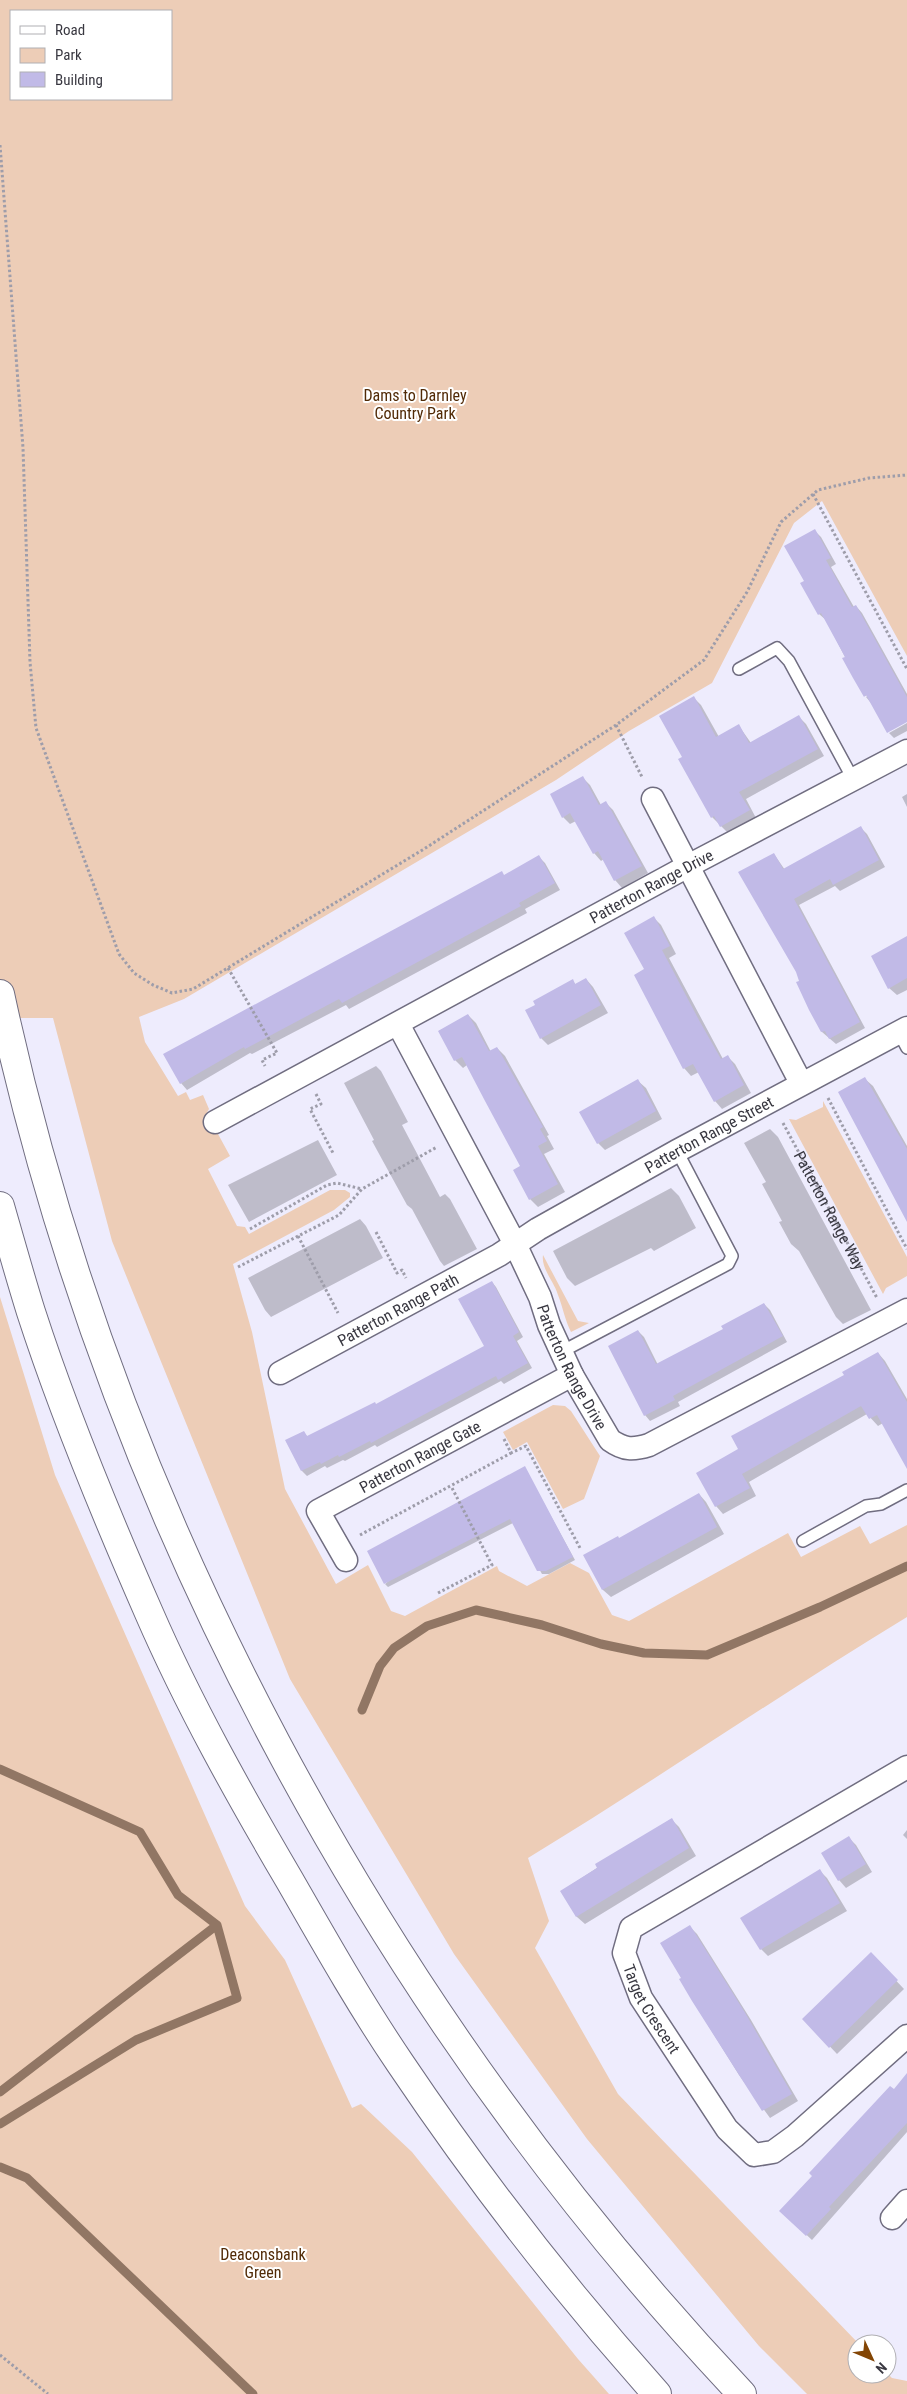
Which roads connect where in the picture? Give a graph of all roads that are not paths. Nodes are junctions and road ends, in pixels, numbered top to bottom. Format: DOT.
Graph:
graph roads {
  1 [pos="739,669"];
  2 [pos="907,751"];
  3 [pos="853,779"];
  4 [pos="654,799"];
  5 [pos="688,866"];
  6 [pos="0,994"];
  7 [pos="398,1024"];
  8 [pos="904,1036"];
  9 [pos="808,1079"];
  10 [pos="215,1122"];
  11 [pos="677,1151"];
  12 [pos="0,1206"];
  13 [pos="514,1244"];
  14 [pos="901,1316"];
  15 [pos="560,1352"];
  16 [pos="280,1373"];
  17 [pos="572,1375"];
  18 [pos="907,1490"];
  19 [pos="803,1541"];
  20 [pos="342,1553"];
  21 [pos="907,1767"];
  22 [pos="907,2036"];
  23 [pos="907,2201"];
  24 [pos="892,2218"];
  25 [pos="657,2394"];
  26 [pos="742,2394"];
  1 -- 3 [label="lane"];
  2 -- 3 [label="street, Patterton Range Drive"];
  3 -- 5 [label="street, Patterton Range Drive"];
  4 -- 5 [label="street"];
  5 -- 7 [label="street, Patterton Range Drive"];
  5 -- 9 [label="street"];
  6 -- 26 [label="highway"];
  7 -- 10 [label="street, Patterton Range Drive"];
  7 -- 13 [label="street, Patterton Range Drive"];
  8 -- 9 [label="street, Patterton Range Street"];
  9 -- 11 [label="street, Patterton Range Street"];
  11 -- 13 [label="street, Patterton Range Street"];
  11 -- 15 [label="lane"];
  12 -- 25 [label="highway"];
  13 -- 15 [label="street, Patterton Range Drive"];
  13 -- 16 [label="street, Patterton Range Path"];
  14 -- 17 [label="street, Patterton Range Drive"];
  15 -- 17 [label="street, Patterton Range Drive"];
  17 -- 20 [label="street, Patterton Range Gate"];
  18 -- 19 [label="lane"];
  21 -- 22 [label="street, Target Crescent"];
  23 -- 24 [label="street"];
}
